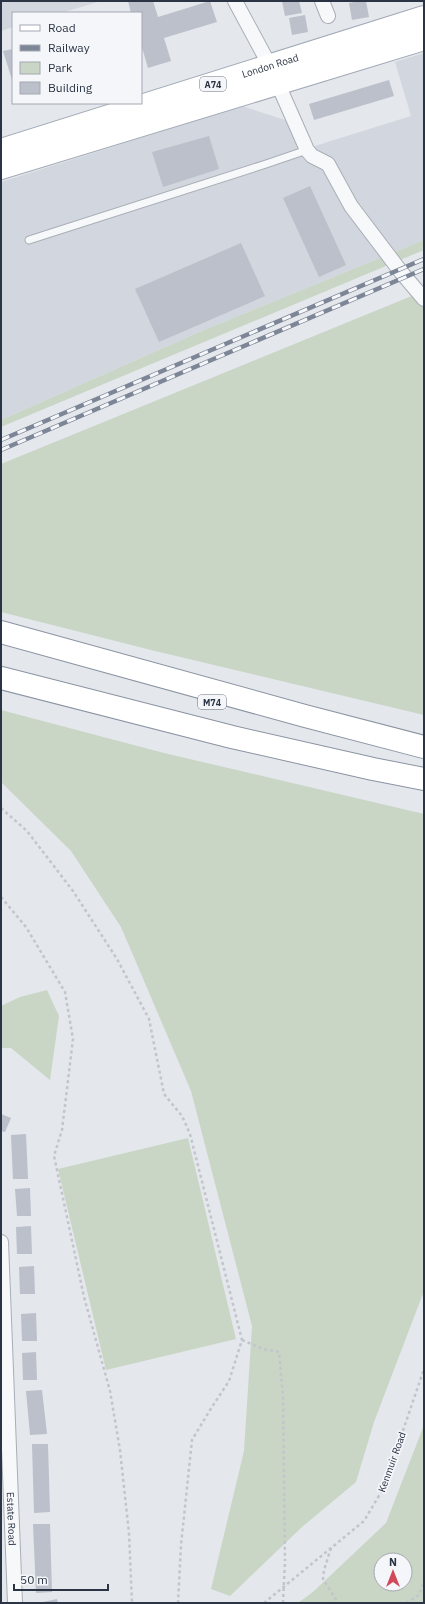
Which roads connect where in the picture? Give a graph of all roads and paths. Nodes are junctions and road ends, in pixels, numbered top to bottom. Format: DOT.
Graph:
graph roads {
  1 [pos="236,1"];
  2 [pos="322,1"];
  3 [pos="328,16"];
  4 [pos="424,17"];
  5 [pos="424,39"];
  6 [pos="274,74"];
  7 [pos="1,150"];
  8 [pos="306,150"];
  9 [pos="1,168"];
  10 [pos="29,240"];
  11 [pos="424,299"];
  12 [pos="1,632"];
  13 [pos="1,648"];
  14 [pos="1,678"];
  15 [pos="424,747"];
  16 [pos="424,750"];
  17 [pos="424,779"];
  18 [pos="1,808"];
  19 [pos="1,897"];
  20 [pos="1,1242"];
  21 [pos="2,1278"];
  22 [pos="242,1340"];
  23 [pos="424,1369"];
  24 [pos="4,1402"];
  25 [pos="331,1548"];
  26 [pos="424,1581"];
  27 [pos="16,1603"];
  28 [pos="132,1603"];
  29 [pos="178,1603"];
  30 [pos="264,1603"];
  31 [pos="283,1603"];
  32 [pos="338,1603"];
  33 [pos="406,1603"];
  1 -- 6 [label="street"];
  2 -- 3 [label="street"];
  4 -- 6 [label="main road, London Road / A74"];
  5 -- 6 [label="main road, London Road / A74"];
  6 -- 7 [label="main road, London Road / A74"];
  6 -- 8 [label="street"];
  6 -- 9 [label="main road, London Road / A74"];
  8 -- 10 [label="lane"];
  8 -- 11 [label="street"];
  12 -- 15 [label="main road"];
  13 -- 16 [label="main road, M74"];
  14 -- 17 [label="main road"];
  18 -- 22 [label="path"];
  19 -- 28 [label="path"];
  20 -- 21 [label="street, Estate Road"];
  21 -- 24 [label="street, Estate Road"];
  22 -- 29 [label="path"];
  22 -- 31 [label="path, bridge"];
  23 -- 25 [label="path, Kenmuir Road"];
  24 -- 27 [label="street, Estate Road"];
  25 -- 30 [label="path, Kenmuir Road"];
  25 -- 32 [label="path"];
  26 -- 33 [label="path"];
}
